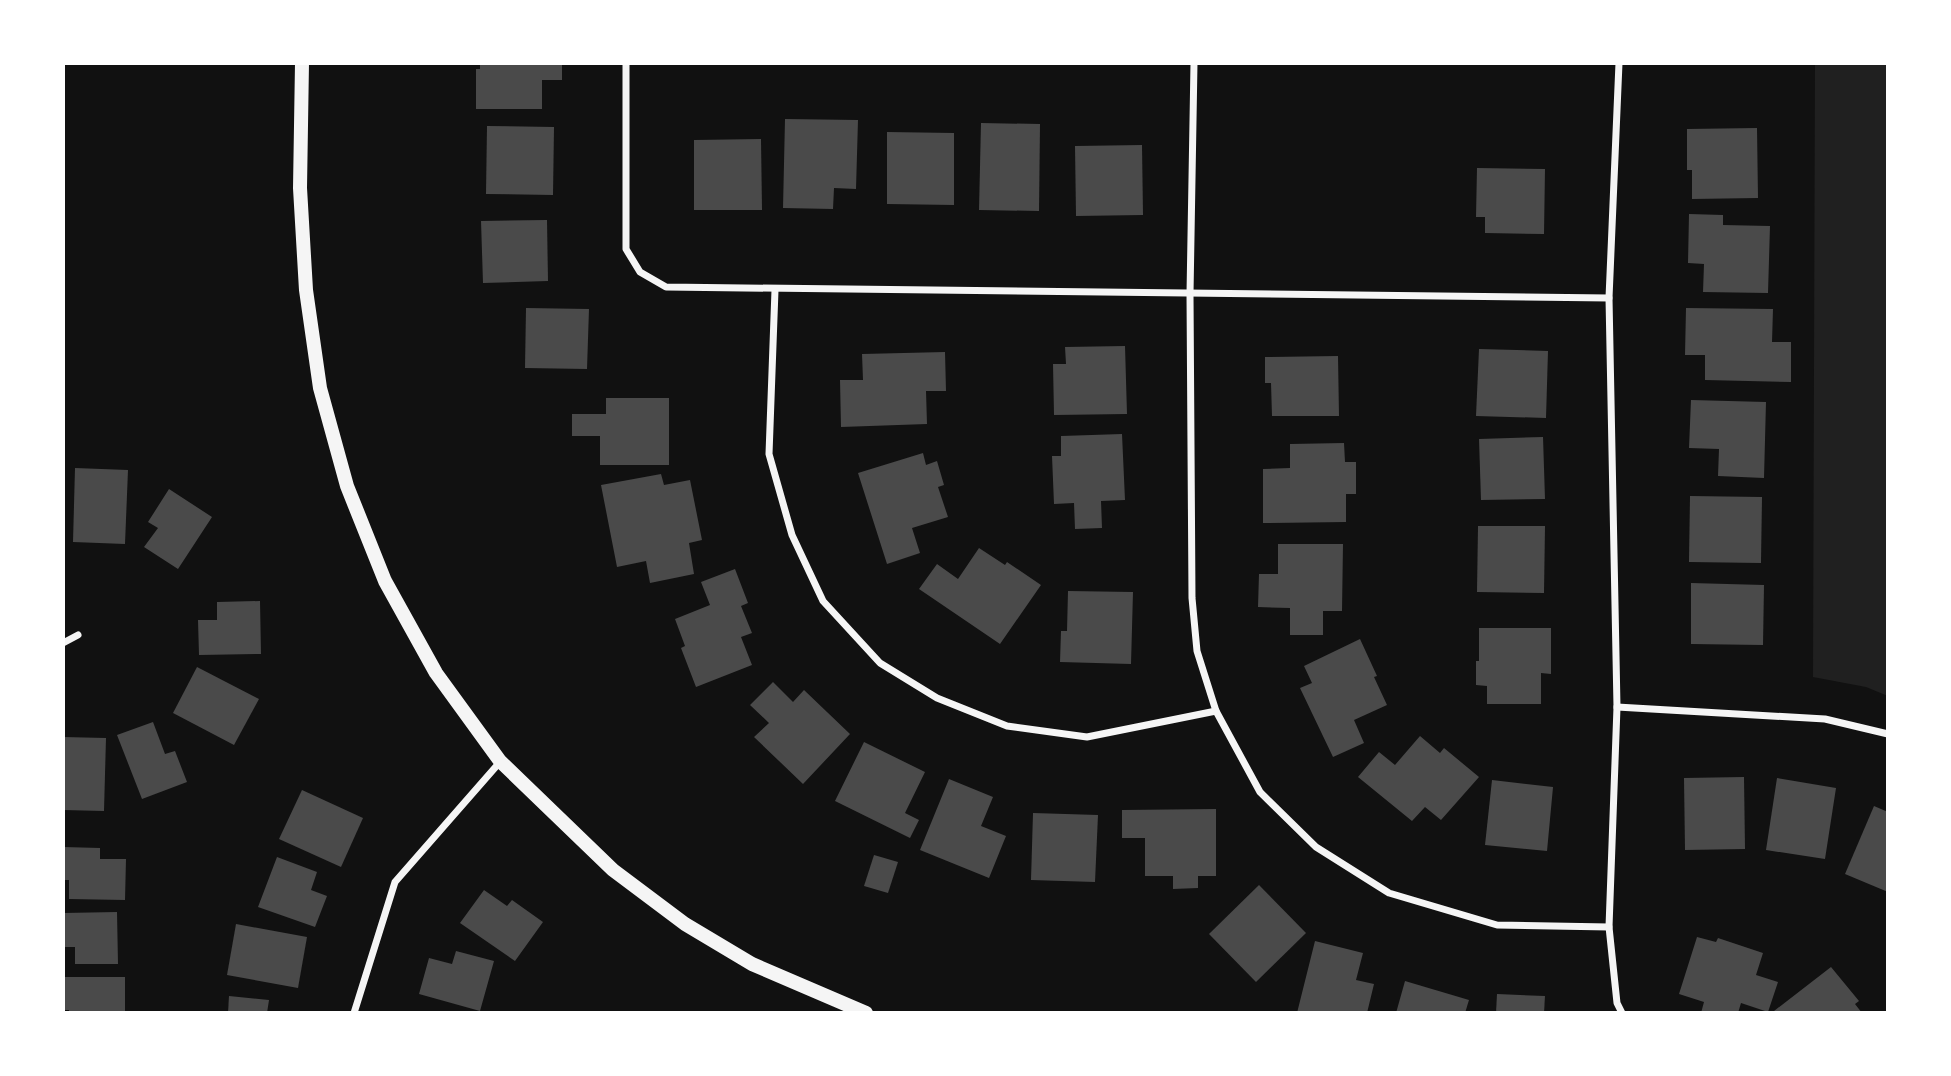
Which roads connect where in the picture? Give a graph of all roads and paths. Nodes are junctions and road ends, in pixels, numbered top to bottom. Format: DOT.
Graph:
graph roads {
  1 [pos="302,63"];
  2 [pos="626,63"];
  3 [pos="1195,63"];
  4 [pos="1619,63"];
  5 [pos="775,289"];
  6 [pos="1190,294"];
  7 [pos="1609,298"];
  8 [pos="78,635"];
  9 [pos="63,643"];
  10 [pos="1617,707"];
  11 [pos="1216,711"];
  12 [pos="1888,734"];
  13 [pos="500,761"];
  14 [pos="1609,927"];
  15 [pos="354,1013"];
  16 [pos="866,1013"];
  17 [pos="1622,1013"];
  1 -- 13 [label="main road"];
  2 -- 5 [label="street"];
  3 -- 6 [label="street"];
  4 -- 7 [label="street"];
  5 -- 6 [label="street"];
  5 -- 11 [label="street"];
  6 -- 7 [label="street"];
  6 -- 11 [label="street"];
  7 -- 10 [label="street"];
  8 -- 9 [label="street"];
  10 -- 12 [label="street"];
  10 -- 14 [label="street"];
  11 -- 14 [label="street"];
  13 -- 15 [label="street"];
  13 -- 16 [label="main road"];
  14 -- 17 [label="street"];
}
